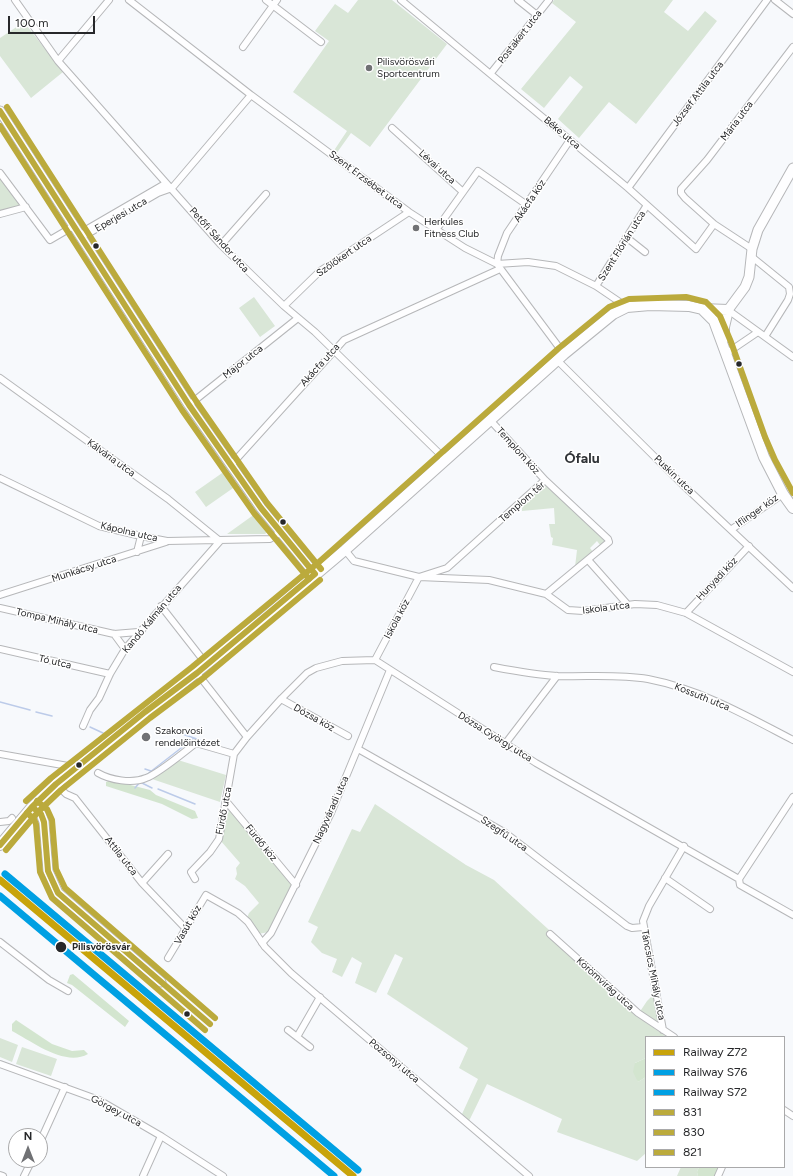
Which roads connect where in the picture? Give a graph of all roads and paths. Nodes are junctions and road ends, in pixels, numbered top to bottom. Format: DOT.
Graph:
graph roads {
  1 [pos="15,0"];
  2 [pos="109,0"];
  3 [pos="129,0"];
  4 [pos="266,0"];
  5 [pos="401,0"];
  6 [pos="518,0"];
  7 [pos="549,0"];
  8 [pos="767,0"];
  9 [pos="775,0"];
  10 [pos="275,3"];
  11 [pos="793,14"];
  12 [pos="536,15"];
  13 [pos="320,42"];
  14 [pos="243,47"];
  15 [pos="793,47"];
  16 [pos="58,61"];
  17 [pos="491,74"];
  18 [pos="251,95"];
  19 [pos="0,111"];
  20 [pos="392,128"];
  21 [pos="570,140"];
  22 [pos="793,168"];
  23 [pos="0,173"];
  24 [pos="172,188"];
  25 [pos="628,188"];
  26 [pos="464,192"];
  27 [pos="266,194"];
  28 [pos="527,205"];
  29 [pos="647,205"];
  30 [pos="26,207"];
  31 [pos="409,212"];
  32 [pos="0,214"];
  33 [pos="714,224"];
  34 [pos="74,226"];
  35 [pos="436,230"];
  36 [pos="80,236"];
  37 [pos="626,237"];
  38 [pos="221,245"];
  39 [pos="645,252"];
  40 [pos="752,253"];
  41 [pos="498,267"];
  42 [pos="596,286"];
  43 [pos="284,306"];
  44 [pos="627,307"];
  45 [pos="702,308"];
  46 [pos="727,311"];
  47 [pos="298,318"];
  48 [pos="714,321"];
  49 [pos="758,332"];
  50 [pos="766,336"];
  51 [pos="333,350"];
  52 [pos="726,351"];
  53 [pos="793,356"];
  54 [pos="561,357"];
  55 [pos="0,378"];
  56 [pos="189,405"];
  57 [pos="491,421"];
  58 [pos="446,460"];
  59 [pos="231,465"];
  60 [pos="0,478"];
  61 [pos="545,480"];
  62 [pos="783,494"];
  63 [pos="793,508"];
  64 [pos="732,529"];
  65 [pos="282,533"];
  66 [pos="141,536"];
  67 [pos="167,541"];
  68 [pos="220,541"];
  69 [pos="749,546"];
  70 [pos="345,550"];
  71 [pos="137,552"];
  72 [pos="589,560"];
  73 [pos="315,574"];
  74 [pos="419,577"];
  75 [pos="793,588"];
  76 [pos="546,594"];
  77 [pos="0,595"];
  78 [pos="628,605"];
  79 [pos="161,606"];
  80 [pos="0,608"];
  81 [pos="686,613"];
  82 [pos="138,632"];
  83 [pos="114,634"];
  84 [pos="0,649"];
  85 [pos="125,649"];
  86 [pos="375,660"];
  87 [pos="207,665"];
  88 [pos="494,667"];
  89 [pos="390,670"];
  90 [pos="793,672"];
  91 [pos="197,673"];
  92 [pos="110,674"];
  93 [pos="557,676"];
  94 [pos="281,699"];
  95 [pos="83,726"];
  96 [pos="348,736"];
  97 [pos="247,737"];
  98 [pos="793,740"];
  99 [pos="506,744"];
  100 [pos="358,749"];
  101 [pos="0,754"];
  102 [pos="234,754"];
  103 [pos="73,770"];
  104 [pos="98,773"];
  105 [pos="56,784"];
  106 [pos="793,797"];
  107 [pos="226,801"];
  108 [pos="32,807"];
  109 [pos="12,818"];
  110 [pos="0,822"];
  111 [pos="2,838"];
  112 [pos="684,846"];
  113 [pos="168,854"];
  114 [pos="665,878"];
  115 [pos="195,879"];
  116 [pos="739,879"];
  117 [pos="142,883"];
  118 [pos="296,885"];
  119 [pos="710,909"];
  120 [pos="793,915"];
  121 [pos="643,927"];
  122 [pos="186,928"];
  123 [pos="550,934"];
  124 [pos="0,942"];
  125 [pos="262,943"];
  126 [pos="168,958"];
  127 [pos="161,982"];
  128 [pos="68,991"];
  129 [pos="320,998"];
  130 [pos="288,1030"];
  131 [pos="663,1030"];
  132 [pos="672,1036"];
  133 [pos="297,1037"];
  134 [pos="310,1047"];
  135 [pos="0,1064"];
  136 [pos="65,1087"];
  137 [pos="46,1128"];
  138 [pos="161,1136"];
  139 [pos="143,1176"];
  140 [pos="223,1176"];
  141 [pos="529,1176"];
  1 -- 16 [label="street, Petőfi Sándor utca"];
  2 -- 16 [label="street"];
  3 -- 18 [label="street, Szent Erzsébet utca"];
  4 -- 10 [label="street"];
  5 -- 17 [label="street, Béke utca"];
  6 -- 12 [label="street"];
  7 -- 12 [label="street, Postakert utca"];
  8 -- 25 [label="street, József Attila utca"];
  9 -- 11 [label="street"];
  10 -- 13 [label="street"];
  10 -- 14 [label="street"];
  12 -- 17 [label="street, Postakert utca"];
  15 -- 33 [label="street, Mária utca"];
  16 -- 24 [label="street, Petőfi Sándor utca"];
  17 -- 21 [label="street, Béke utca"];
  18 -- 24 [label="street"];
  18 -- 31 [label="street, Szent Erzsébet utca"];
  19 -- 34 [label="street"];
  20 -- 26 [label="street, Lévai utca"];
  21 -- 25 [label="street, Béke utca"];
  21 -- 28 [label="street, Akácfa köz"];
  22 -- 40 [label="street"];
  23 -- 30 [label="street"];
  24 -- 36 [label="street, Eperjesi utca"];
  24 -- 38 [label="street, Petőfi Sándor utca"];
  25 -- 29 [label="street, Béke utca"];
  26 -- 28 [label="street"];
  26 -- 35 [label="street, Lévai utca"];
  27 -- 38 [label="street"];
  28 -- 41 [label="street, Akácfa köz"];
  29 -- 33 [label="street, Béke utca"];
  29 -- 37 [label="street, Szent Flórián utca"];
  30 -- 32 [label="street"];
  30 -- 34 [label="street"];
  31 -- 35 [label="street, Szent Erzsébet utca"];
  31 -- 43 [label="street, Szőlőkert utca"];
  33 -- 40 [label="street"];
  34 -- 36 [label="street"];
  35 -- 41 [label="street, Szent Erzsébet utca"];
  36 -- 56 [label="street"];
  37 -- 39 [label="street"];
  37 -- 42 [label="street, Szent Flórián utca"];
  38 -- 43 [label="street, Petőfi Sándor utca"];
  40 -- 46 [label="street"];
  40 -- 50 [label="street"];
  41 -- 42 [label="street"];
  41 -- 51 [label="street, Akácfa utca"];
  41 -- 54 [label="street, Puskin utca"];
  42 -- 44 [label="street"];
  43 -- 47 [label="street, Petőfi Sándor utca"];
  44 -- 45 [label="main road"];
  44 -- 54 [label="main road"];
  45 -- 46 [label="main road"];
  45 -- 48 [label="main road"];
  46 -- 48 [label="main road"];
  46 -- 49 [label="street"];
  46 -- 52 [label="main road"];
  47 -- 51 [label="street, Petőfi Sándor utca"];
  47 -- 56 [label="street, Major utca"];
  48 -- 52 [label="main road"];
  49 -- 50 [label="street"];
  49 -- 52 [label="street"];
  50 -- 53 [label="street"];
  51 -- 58 [label="street, Petőfi Sándor utca"];
  51 -- 59 [label="street, Akácfa utca"];
  52 -- 62 [label="main road"];
  54 -- 57 [label="main road"];
  54 -- 64 [label="street, Puskin utca"];
  55 -- 68 [label="street, Kálvária utca"];
  56 -- 59 [label="street"];
  57 -- 58 [label="main road"];
  57 -- 61 [label="street, Templom köz"];
  58 -- 70 [label="main road"];
  59 -- 65 [label="street"];
  60 -- 66 [label="street, Kápolna utca"];
  61 -- 72 [label="street, Templom tér"];
  61 -- 74 [label="street, Templom tér"];
  62 -- 63 [label="main road"];
  62 -- 64 [label="street, Iflinger köz"];
  64 -- 69 [label="street, Puskin utca"];
  65 -- 68 [label="street, Kápolna utca"];
  65 -- 73 [label="street"];
  66 -- 67 [label="street, Kápolna utca"];
  66 -- 71 [label="street"];
  67 -- 68 [label="street, Kápolna utca"];
  67 -- 71 [label="street, Munkácsy utca"];
  68 -- 79 [label="street, Kandó Kálmán utca"];
  69 -- 75 [label="street, Puskin utca"];
  69 -- 81 [label="street, Hunyadi köz"];
  70 -- 73 [label="main road"];
  70 -- 74 [label="street, Iskola utca"];
  71 -- 77 [label="street, Munkácsy utca"];
  72 -- 76 [label="street, Templom tér"];
  72 -- 78 [label="street"];
  73 -- 87 [label="main road"];
  74 -- 76 [label="street, Iskola utca"];
  74 -- 86 [label="street, Iskola köz"];
  76 -- 78 [label="street, Iskola utca"];
  78 -- 81 [label="street, Iskola utca"];
  79 -- 82 [label="street, Kandó Kálmán utca"];
  79 -- 87 [label="street"];
  80 -- 83 [label="street, Tompa Mihály utca"];
  81 -- 90 [label="street, Iskola utca"];
  82 -- 83 [label="street, Tompa Mihály utca"];
  82 -- 85 [label="street, Kandó Kálmán utca"];
  83 -- 85 [label="street"];
  84 -- 92 [label="street, Tó utca"];
  85 -- 92 [label="street, Kandó Kálmán utca"];
  86 -- 89 [label="street, Dózsa György utca"];
  86 -- 94 [label="street"];
  87 -- 91 [label="main road"];
  88 -- 93 [label="street, Kossuth utca"];
  89 -- 99 [label="street, Dózsa György utca"];
  89 -- 100 [label="street, Nagyváradi utca"];
  91 -- 97 [label="street"];
  91 -- 103 [label="main road"];
  92 -- 95 [label="street, Kandó Kálmán utca"];
  93 -- 98 [label="street, Kossuth utca"];
  93 -- 99 [label="street"];
  94 -- 96 [label="street, Dózsa köz"];
  94 -- 97 [label="street"];
  97 -- 102 [label="street, Fürdő utca"];
  99 -- 112 [label="street, Dózsa György utca"];
  100 -- 118 [label="street, Nagyváradi utca"];
  100 -- 121 [label="street, Szegfű utca"];
  101 -- 103 [label="street"];
  102 -- 104 [label="street"];
  102 -- 107 [label="street, Fürdő utca"];
  103 -- 105 [label="main road"];
  105 -- 108 [label="main road"];
  105 -- 117 [label="street, Attila utca"];
  106 -- 116 [label="street"];
  107 -- 115 [label="street, Fürdő utca"];
  107 -- 118 [label="street, Fürdő köz"];
  108 -- 111 [label="main road"];
  108 -- 127 [label="street"];
  109 -- 110 [label="street"];
  112 -- 114 [label="street, Táncsics Mihály utca"];
  112 -- 116 [label="street, Dózsa György utca"];
  113 -- 117 [label="street"];
  114 -- 119 [label="street"];
  114 -- 121 [label="street, Táncsics Mihály utca"];
  116 -- 120 [label="street, Dózsa György utca"];
  117 -- 122 [label="street, Attila utca"];
  118 -- 125 [label="street, Nagyváradi utca"];
  121 -- 131 [label="street, Táncsics Mihály utca"];
  122 -- 125 [label="street, Vasút köz"];
  122 -- 126 [label="street, Vasút köz"];
  123 -- 131 [label="street, Körömvirág utca"];
  124 -- 128 [label="street"];
  125 -- 129 [label="street, Pozsonyi utca"];
  129 -- 133 [label="street"];
  129 -- 141 [label="street, Pozsonyi utca"];
  130 -- 133 [label="street"];
  131 -- 132 [label="street, Táncsics Mihály utca"];
  133 -- 134 [label="street"];
  135 -- 136 [label="street, Görgey utca"];
  136 -- 137 [label="street"];
  136 -- 138 [label="street, Görgey utca"];
  138 -- 139 [label="street"];
  138 -- 140 [label="street, Görgey utca"];
}
